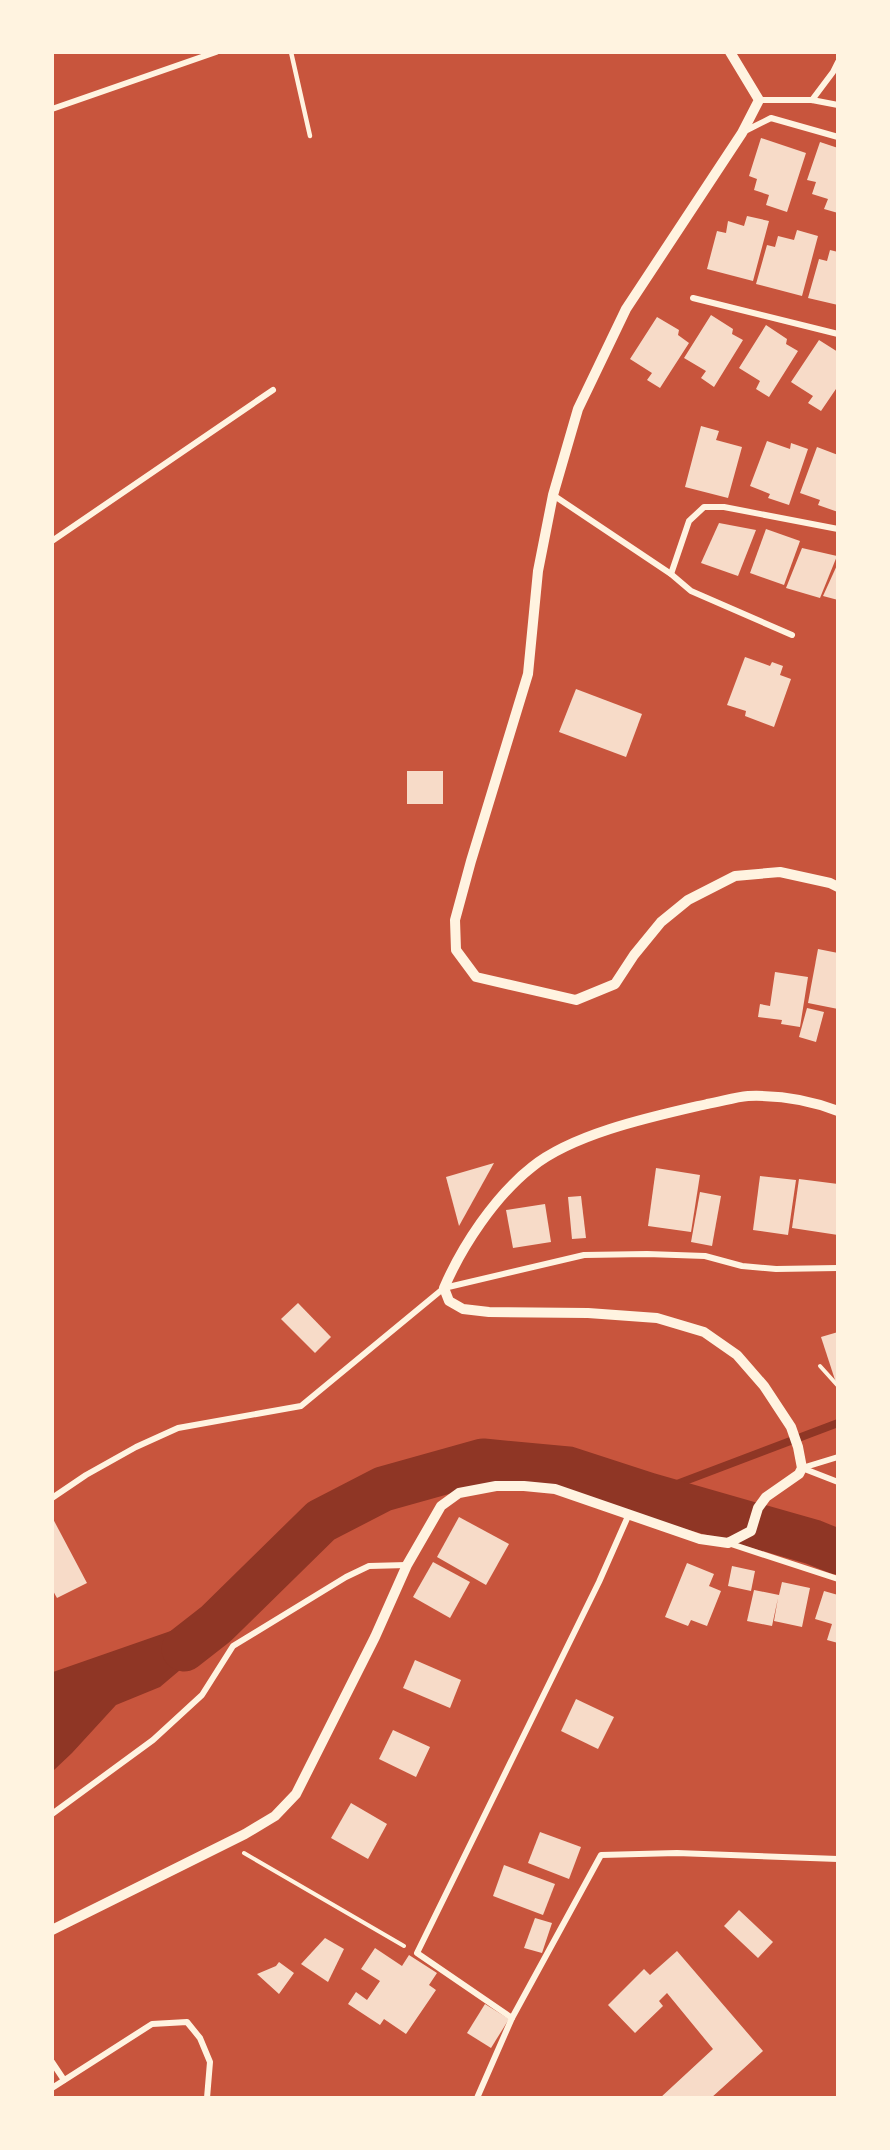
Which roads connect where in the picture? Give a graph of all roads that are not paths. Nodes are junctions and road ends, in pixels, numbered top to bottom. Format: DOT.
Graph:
graph roads {
  1 [pos="216,52"];
  2 [pos="291,52"];
  3 [pos="730,52"];
  4 [pos="837,62"];
  5 [pos="759,100"];
  6 [pos="812,100"];
  7 [pos="837,105"];
  8 [pos="52,109"];
  9 [pos="742,133"];
  10 [pos="310,136"];
  11 [pos="837,137"];
  12 [pos="693,298"];
  13 [pos="837,334"];
  14 [pos="273,390"];
  15 [pos="553,495"];
  16 [pos="837,529"];
  17 [pos="52,541"];
  18 [pos="670,574"];
  19 [pos="792,635"];
  20 [pos="837,888"];
  21 [pos="837,1111"];
  22 [pos="837,1268"];
  23 [pos="444,1288"];
  24 [pos="837,1457"];
  25 [pos="802,1468"];
  26 [pos="837,1482"];
  27 [pos="52,1498"];
  28 [pos="629,1513"];
  29 [pos="728,1543"];
  30 [pos="407,1565"];
  31 [pos="837,1579"];
  32 [pos="52,1814"];
  33 [pos="837,1859"];
  34 [pos="52,1930"];
  35 [pos="512,2018"];
  36 [pos="52,2062"];
  37 [pos="64,2080"];
  38 [pos="52,2088"];
  39 [pos="207,2097"];
  40 [pos="477,2097"];
  1 -- 8 [label="street"];
  2 -- 10 [label="lane"];
  3 -- 5 [label="street"];
  4 -- 6 [label="street"];
  5 -- 6 [label="street"];
  5 -- 9 [label="street"];
  6 -- 7 [label="street"];
  9 -- 11 [label="street"];
  9 -- 15 [label="street"];
  12 -- 13 [label="street"];
  14 -- 17 [label="street"];
  15 -- 18 [label="street"];
  15 -- 20 [label="street"];
  16 -- 18 [label="street"];
  18 -- 19 [label="street"];
  21 -- 23 [label="street"];
  22 -- 23 [label="street"];
  23 -- 25 [label="street"];
  23 -- 27 [label="street"];
  24 -- 25 [label="street"];
  25 -- 26 [label="street"];
  25 -- 29 [label="street"];
  28 -- 29 [label="street"];
  28 -- 30 [label="street"];
  28 -- 35 [label="street"];
  29 -- 31 [label="street"];
  30 -- 32 [label="street"];
  30 -- 34 [label="street"];
  33 -- 35 [label="street"];
  35 -- 40 [label="street"];
  36 -- 37 [label="street"];
  37 -- 38 [label="street"];
  37 -- 39 [label="street"];
}
